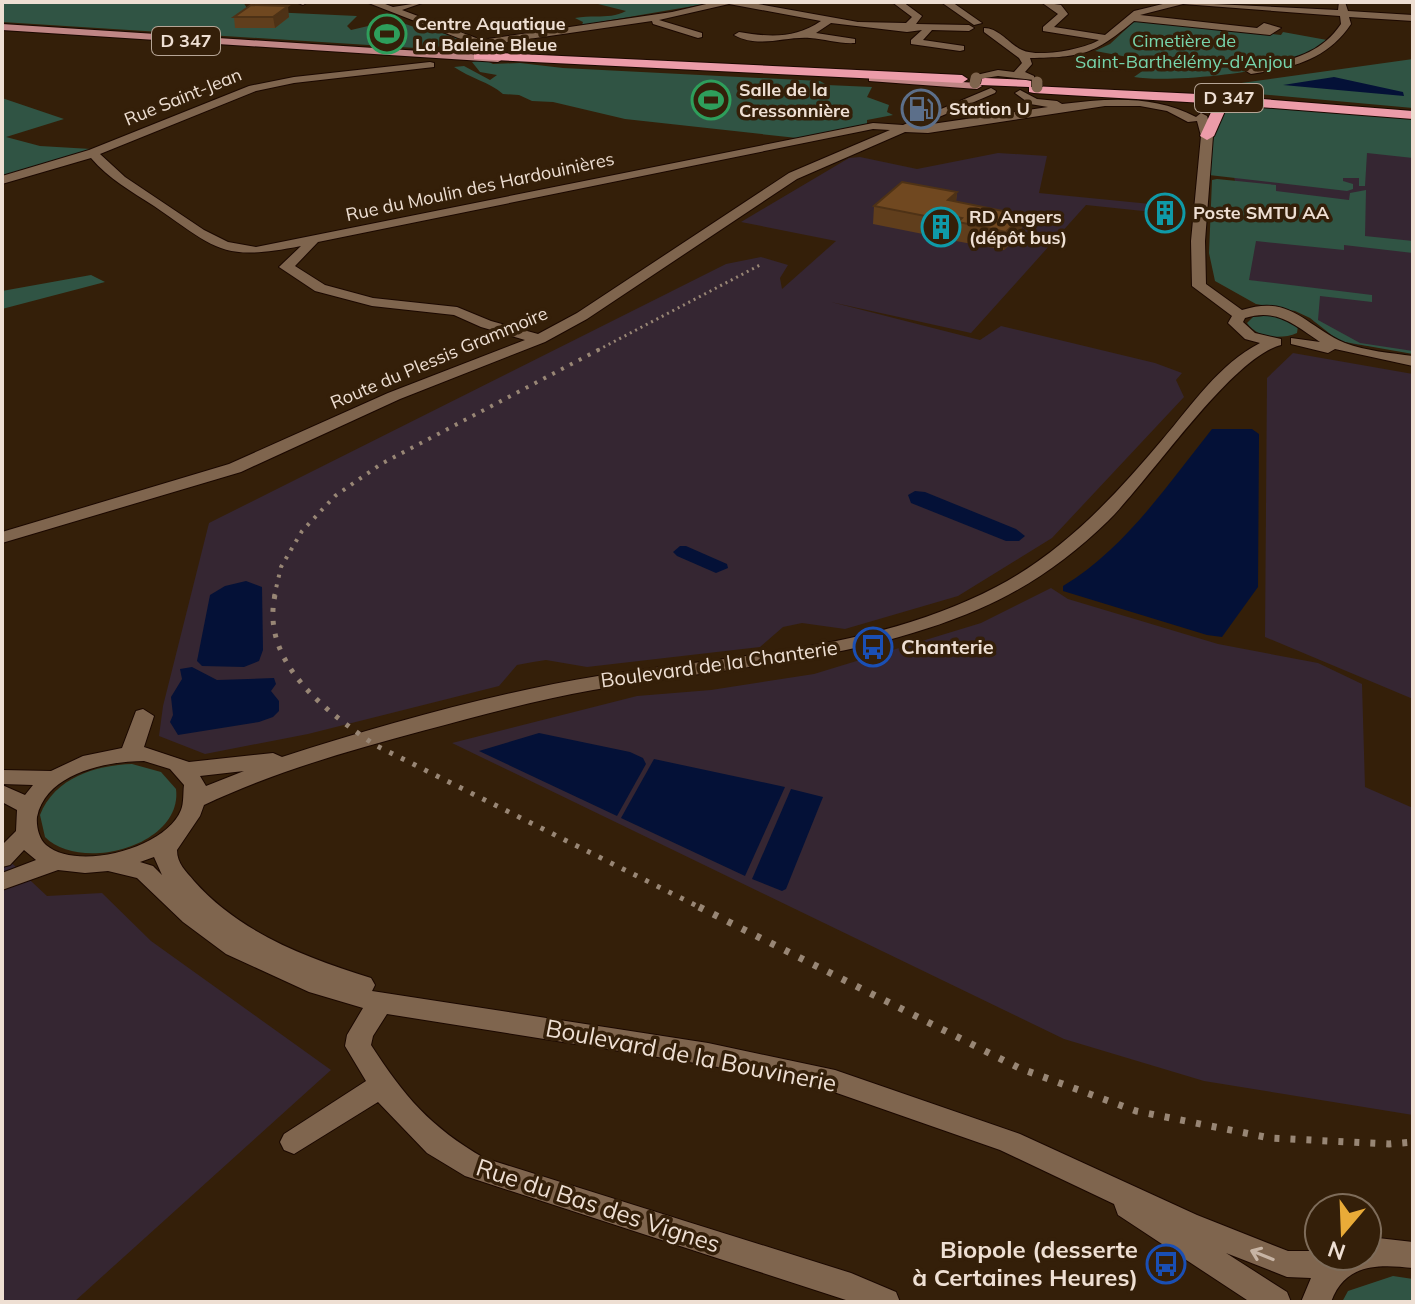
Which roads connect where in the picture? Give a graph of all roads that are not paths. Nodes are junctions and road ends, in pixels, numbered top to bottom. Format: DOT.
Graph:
graph roads {
  1 [pos="371,2"];
  2 [pos="420,2"];
  3 [pos="729,2"];
  4 [pos="897,2"];
  5 [pos="946,2"];
  6 [pos="955,2"];
  7 [pos="1046,2"];
  8 [pos="1182,2"];
  9 [pos="1343,8"];
  10 [pos="392,10"];
  11 [pos="1131,17"];
  12 [pos="1413,18"];
  13 [pos="649,19"];
  14 [pos="827,22"];
  15 [pos="973,25"];
  16 [pos="673,26"];
  17 [pos="2,27"];
  18 [pos="907,29"];
  19 [pos="928,29"];
  20 [pos="1260,31"];
  21 [pos="638,32"];
  22 [pos="698,35"];
  23 [pos="739,35"];
  24 [pos="809,35"];
  25 [pos="1108,38"];
  26 [pos="851,41"];
  27 [pos="1008,44"];
  28 [pos="960,48"];
  29 [pos="371,52"];
  30 [pos="1021,55"];
  31 [pos="478,56"];
  32 [pos="614,64"];
  33 [pos="430,65"];
  34 [pos="1251,71"];
  35 [pos="979,81"];
  36 [pos="1032,84"];
  37 [pos="1325,108"];
  38 [pos="1413,113"];
  39 [pos="1192,120"];
  40 [pos="903,128"];
  41 [pos="1207,136"];
  42 [pos="93,153"];
  43 [pos="2,180"];
  44 [pos="317,240"];
  45 [pos="1198,276"];
  46 [pos="1262,310"];
  47 [pos="1240,315"];
  48 [pos="1311,330"];
  49 [pos="1250,336"];
  50 [pos="540,339"];
  51 [pos="1296,341"];
  52 [pos="1273,342"];
  53 [pos="1408,360"];
  54 [pos="1231,370"];
  55 [pos="2,538"];
  56 [pos="143,716"];
  57 [pos="131,754"];
  58 [pos="307,756"];
  59 [pos="186,770"];
  60 [pos="2,777"];
  61 [pos="56,778"];
  62 [pos="2,792"];
  63 [pos="196,800"];
  64 [pos="29,807"];
  65 [pos="174,833"];
  66 [pos="26,834"];
  67 [pos="2,859"];
  68 [pos="57,861"];
  69 [pos="110,863"];
  70 [pos="2,882"];
  71 [pos="380,1003"];
  72 [pos="430,1009"];
  73 [pos="382,1085"];
  74 [pos="294,1142"];
  75 [pos="1081,1175"];
  76 [pos="1383,1252"];
  77 [pos="1413,1255"];
  78 [pos="1303,1263"];
  79 [pos="1334,1272"];
  80 [pos="885,1302"];
  81 [pos="1276,1302"];
  82 [pos="1316,1302"];
  1 -- 10 [label="street"];
  2 -- 10 [label="street"];
  3 -- 13 [label="street"];
  3 -- 14 [label="street"];
  4 -- 18 [label="street"];
  5 -- 6 [label="street"];
  5 -- 15 [label="street"];
  7 -- 25 [label="street"];
  8 -- 9 [label="street"];
  8 -- 11 [label="street"];
  9 -- 12 [label="street"];
  9 -- 34 [label="street"];
  10 -- 13 [label="street"];
  11 -- 20 [label="street"];
  11 -- 25 [label="street"];
  13 -- 16 [label="street"];
  14 -- 18 [label="street"];
  14 -- 24 [label="street"];
  15 -- 19 [label="street"];
  15 -- 27 [label="street"];
  16 -- 21 [label="street"];
  16 -- 22 [label="street"];
  17 -- 29 [label="main road, D 347"];
  18 -- 19 [label="street"];
  19 -- 28 [label="street"];
  23 -- 24 [label="street"];
  24 -- 26 [label="street"];
  25 -- 30 [label="street"];
  27 -- 30 [label="street"];
  27 -- 35 [label="street"];
  29 -- 31 [label="main road"];
  29 -- 32 [label="main road, D 347"];
  30 -- 36 [label="street"];
  31 -- 35 [label="highway, D 347"];
  31 -- 35 [label="main road"];
  32 -- 35 [label="highway, D 347"];
  33 -- 42 [label="street, Rue Saint-Jean"];
  35 -- 36 [label="highway, D 347"];
  35 -- 40 [label="street, Route du Plessis Grammoire"];
  36 -- 37 [label="highway"];
  36 -- 38 [label="highway, D 347"];
  36 -- 38 [label="highway, D 347"];
  36 -- 41 [label="street"];
  37 -- 38 [label="highway"];
  37 -- 41 [label="highway"];
  39 -- 40 [label="street, Rue du Moulin des Hardouinières"];
  40 -- 44 [label="street, Rue du Moulin des Hardouinières"];
  40 -- 50 [label="street, Route du Plessis Grammoire"];
  41 -- 45 [label="street"];
  42 -- 43 [label="street, Rue Saint-Jean"];
  42 -- 44 [label="street, Rue du Moulin des Hardouinières"];
  44 -- 50 [label="street"];
  45 -- 46 [label="street"];
  45 -- 47 [label="street"];
  46 -- 47 [label="street"];
  46 -- 48 [label="street"];
  47 -- 49 [label="street"];
  48 -- 51 [label="street"];
  48 -- 53 [label="street"];
  49 -- 52 [label="street"];
  49 -- 54 [label="street, Boulevard de la Chanterie"];
  50 -- 55 [label="street, Route du Plessis Grammoire"];
  51 -- 52 [label="street"];
  51 -- 53 [label="street"];
  52 -- 54 [label="street, Boulevard de la Chanterie"];
  54 -- 58 [label="street, Boulevard de la Chanterie"];
  56 -- 57 [label="street"];
  57 -- 59 [label="street"];
  57 -- 61 [label="street"];
  58 -- 59 [label="street, Boulevard de la Chanterie"];
  58 -- 63 [label="street, Boulevard de la Chanterie"];
  59 -- 63 [label="street"];
  60 -- 61 [label="street"];
  61 -- 64 [label="street"];
  62 -- 64 [label="street"];
  63 -- 65 [label="street"];
  64 -- 66 [label="street"];
  65 -- 69 [label="street"];
  65 -- 72 [label="street, Boulevard de la Bouvinerie"];
  66 -- 67 [label="street"];
  66 -- 68 [label="street"];
  68 -- 69 [label="street"];
  68 -- 70 [label="street"];
  69 -- 71 [label="street, Boulevard de la Bouvinerie"];
  71 -- 72 [label="street, Boulevard de la Bouvinerie"];
  71 -- 73 [label="street, Rue du Bas des Vignes"];
  72 -- 75 [label="street, Boulevard de la Bouvinerie"];
  73 -- 74 [label="street"];
  73 -- 80 [label="street, Rue du Bas des Vignes"];
  78 -- 75 [label="street, Boulevard de la Bouvinerie, one-way"];
  75 -- 81 [label="street, Boulevard de la Bouvinerie"];
  76 -- 77 [label="street"];
  79 -- 82 [label="street"];
}
